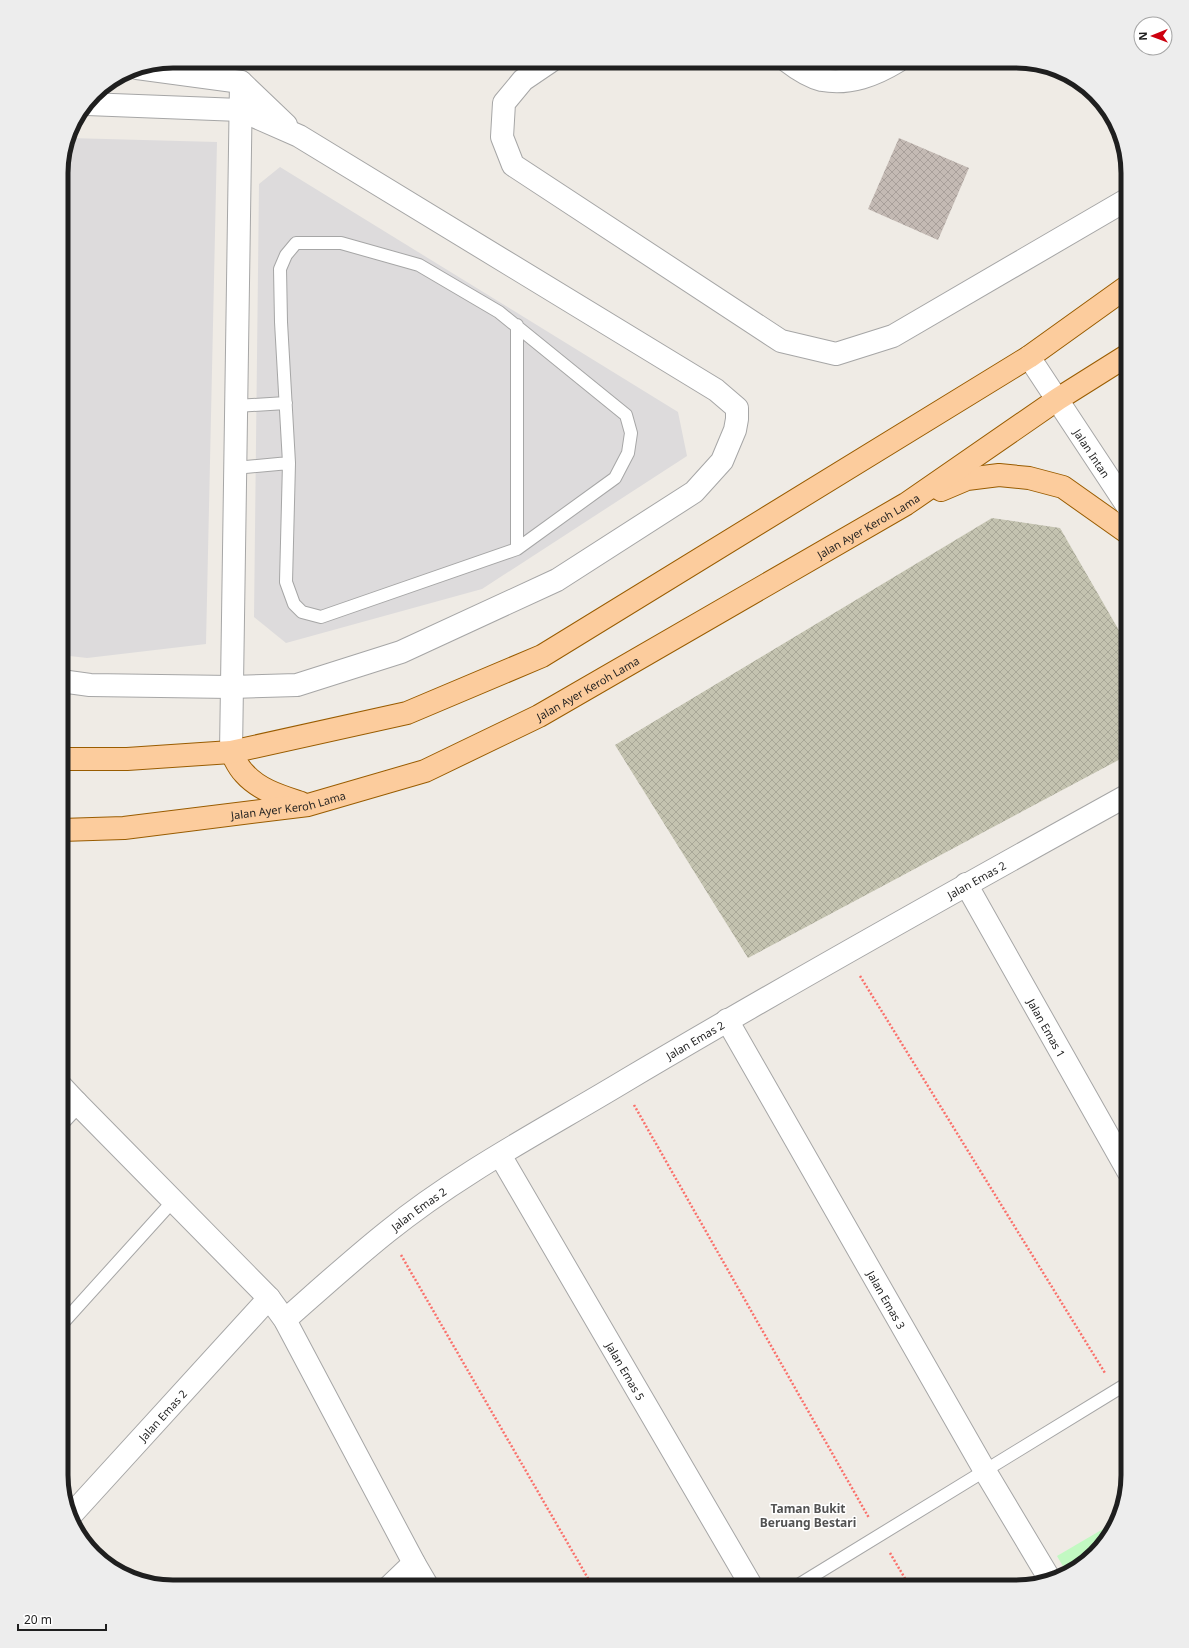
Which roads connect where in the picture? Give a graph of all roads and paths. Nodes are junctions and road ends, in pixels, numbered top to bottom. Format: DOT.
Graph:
graph roads {
  1 [pos="540,68"];
  2 [pos="796,68"];
  3 [pos="887,68"];
  4 [pos="153,70"];
  5 [pos="241,82"];
  6 [pos="94,104"];
  7 [pos="240,110"];
  8 [pos="299,136"];
  9 [pos="1121,203"];
  10 [pos="1121,291"];
  11 [pos="517,325"];
  12 [pos="1029,357"];
  13 [pos="1121,359"];
  14 [pos="1058,399"];
  15 [pos="286,403"];
  16 [pos="236,406"];
  17 [pos="289,464"];
  18 [pos="235,468"];
  19 [pos="1121,497"];
  20 [pos="906,504"];
  21 [pos="1121,528"];
  22 [pos="517,549"];
  23 [pos="68,682"];
  24 [pos="231,687"];
  25 [pos="231,752"];
  26 [pos="68,760"];
  27 [pos="1121,800"];
  28 [pos="308,805"];
  29 [pos="68,830"];
  30 [pos="966,884"];
  31 [pos="845,952"];
  32 [pos="727,1020"];
  33 [pos="622,1083"];
  34 [pos="68,1093"];
  35 [pos="76,1102"];
  36 [pos="68,1111"];
  37 [pos="500,1155"];
  38 [pos="1121,1159"];
  39 [pos="173,1200"];
  40 [pos="387,1232"];
  41 [pos="269,1298"];
  42 [pos="68,1317"];
  43 [pos="285,1320"];
  44 [pos="1121,1388"];
  45 [pos="1116,1391"];
  46 [pos="984,1471"];
  47 [pos="75,1511"];
  48 [pos="879,1535"];
  49 [pos="414,1563"];
  50 [pos="1047,1575"];
  51 [pos="396,1580"];
  52 [pos="424,1580"];
  53 [pos="589,1580"];
  54 [pos="748,1580"];
  55 [pos="806,1580"];
  56 [pos="906,1580"];
  1 -- 9 [label="street"];
  2 -- 3 [label="street"];
  4 -- 5 [label="street"];
  5 -- 7 [label="street"];
  5 -- 8 [label="street"];
  6 -- 7 [label="street"];
  7 -- 8 [label="street"];
  7 -- 16 [label="street"];
  8 -- 24 [label="street"];
  10 -- 12 [label="main road"];
  11 -- 15 [label="lane"];
  11 -- 22 [label="lane"];
  11 -- 22 [label="lane"];
  12 -- 14 [label="street, Jalan Intan"];
  12 -- 25 [label="main road"];
  13 -- 14 [label="main road, Jalan Ayer Keroh Lama"];
  14 -- 19 [label="street, Jalan Intan"];
  14 -- 20 [label="main road, Jalan Ayer Keroh Lama"];
  15 -- 16 [label="lane"];
  15 -- 17 [label="lane"];
  16 -- 18 [label="street"];
  17 -- 18 [label="lane"];
  17 -- 22 [label="lane"];
  18 -- 24 [label="street"];
  20 -- 21 [label="main road"];
  20 -- 28 [label="main road, Jalan Ayer Keroh Lama"];
  23 -- 24 [label="street"];
  24 -- 25 [label="street"];
  25 -- 26 [label="main road"];
  25 -- 28 [label="main road"];
  27 -- 30 [label="street, Jalan Emas 2"];
  28 -- 29 [label="main road, Jalan Ayer Keroh Lama"];
  30 -- 31 [label="street, Jalan Emas 2"];
  30 -- 38 [label="street, Jalan Emas 1"];
  31 -- 32 [label="street, Jalan Emas 2"];
  31 -- 45 [label="path"];
  32 -- 33 [label="street, Jalan Emas 2"];
  32 -- 46 [label="street, Jalan Emas 3"];
  33 -- 37 [label="street, Jalan Emas 2"];
  33 -- 48 [label="path"];
  34 -- 35 [label="street"];
  35 -- 36 [label="street"];
  35 -- 39 [label="street"];
  37 -- 40 [label="street, Jalan Emas 2"];
  37 -- 54 [label="street, Jalan Emas 5"];
  39 -- 41 [label="street"];
  39 -- 42 [label="lane"];
  40 -- 43 [label="street, Jalan Emas 2"];
  40 -- 53 [label="path"];
  41 -- 43 [label="street"];
  41 -- 47 [label="street, Jalan Emas 2"];
  43 -- 49 [label="street"];
  44 -- 45 [label="lane"];
  45 -- 46 [label="lane"];
  46 -- 48 [label="lane"];
  46 -- 50 [label="street, Jalan Emas 3"];
  48 -- 55 [label="lane"];
  48 -- 56 [label="path"];
  49 -- 51 [label="street"];
  49 -- 52 [label="street"];
}
